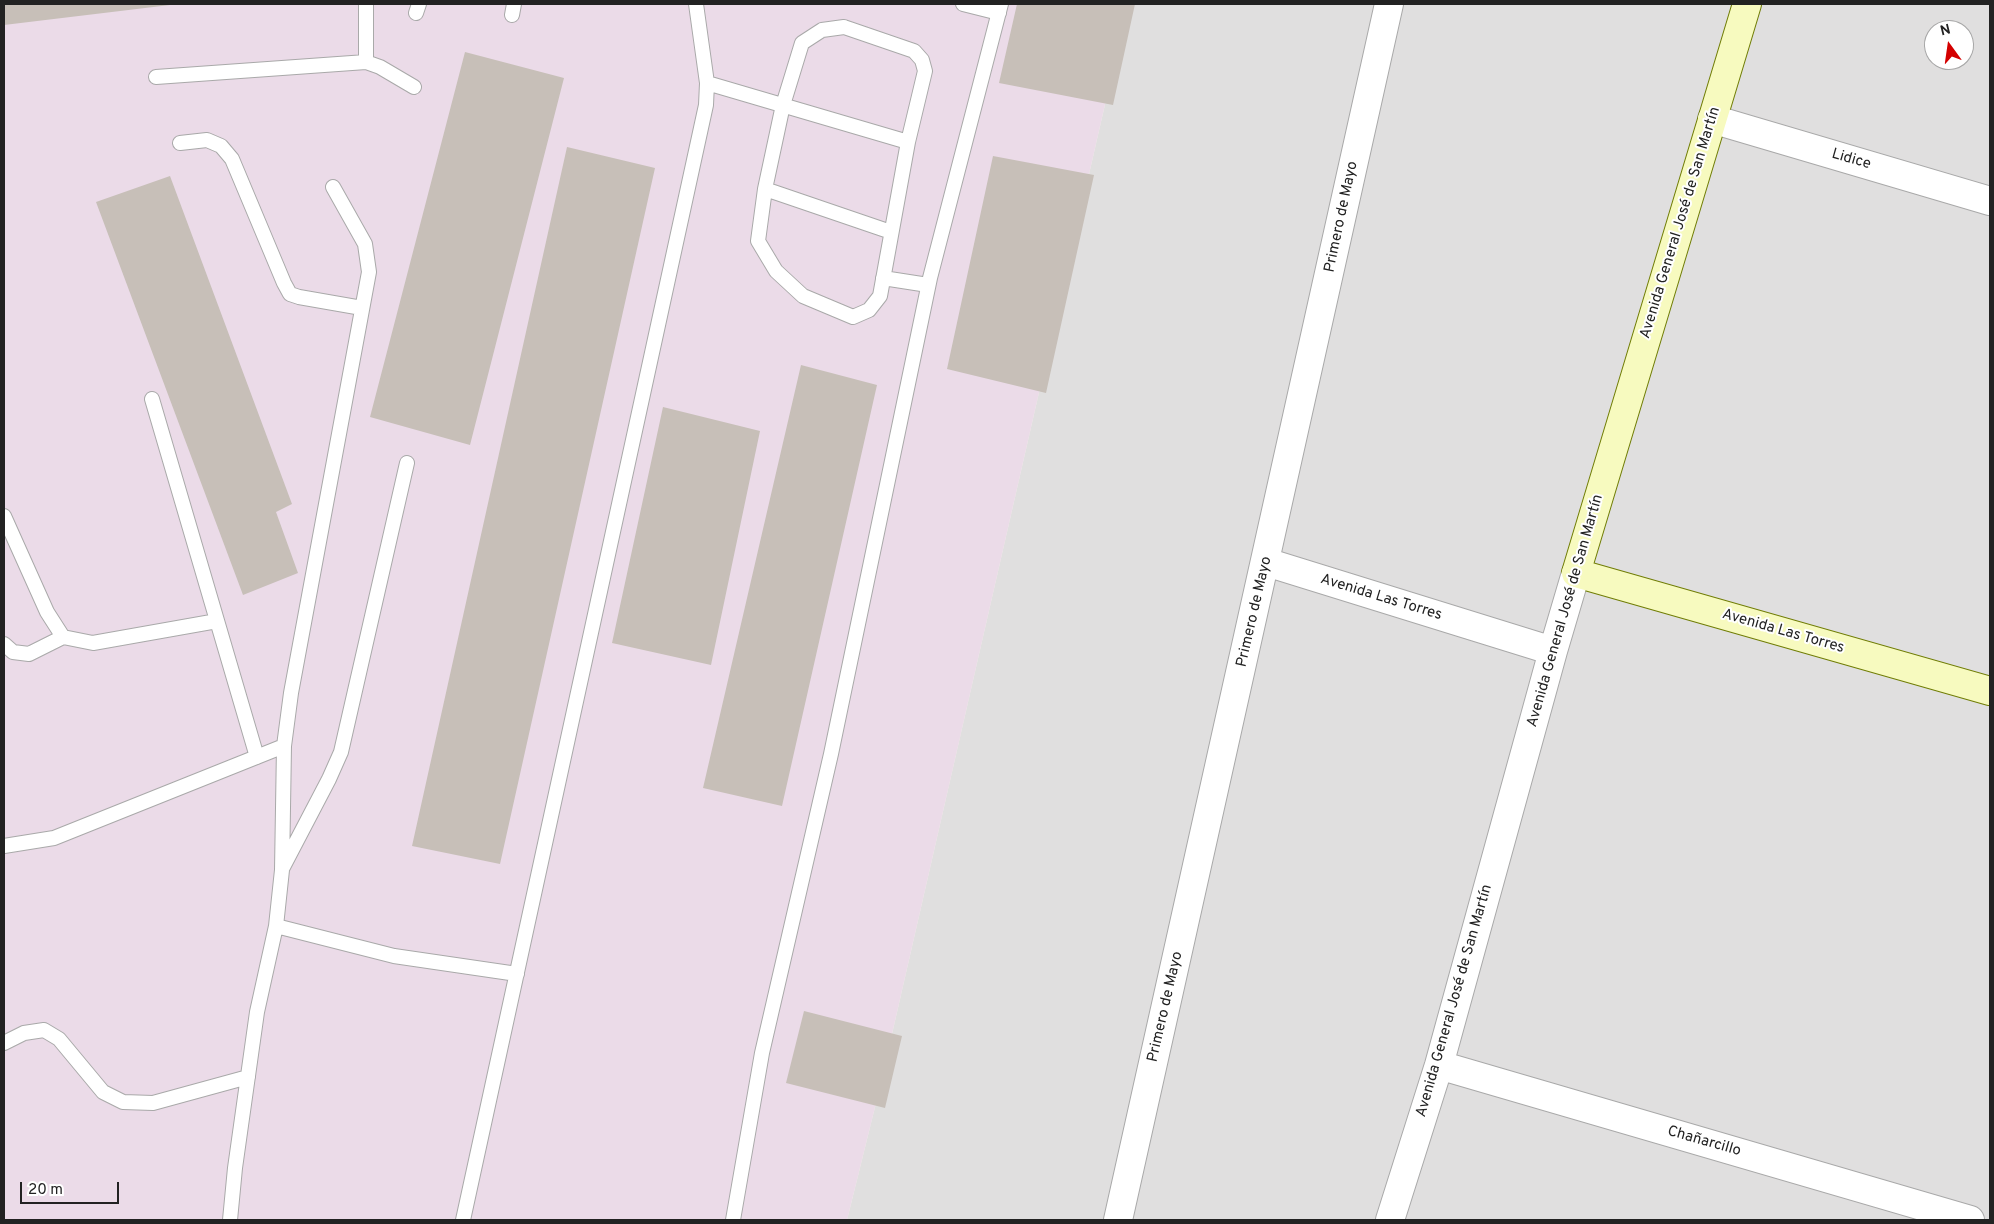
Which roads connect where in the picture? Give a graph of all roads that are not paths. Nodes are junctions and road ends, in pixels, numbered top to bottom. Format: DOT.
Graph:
graph roads {
  1 [pos="366,4"];
  2 [pos="696,4"];
  3 [pos="963,4"];
  4 [pos="1389,4"];
  5 [pos="1747,4"];
  6 [pos="1000,8"];
  7 [pos="366,62"];
  8 [pos="156,77"];
  9 [pos="707,83"];
  10 [pos="414,87"];
  11 [pos="783,106"];
  12 [pos="1712,119"];
  13 [pos="908,142"];
  14 [pos="180,143"];
  15 [pos="333,187"];
  16 [pos="765,189"];
  17 [pos="1990,201"];
  18 [pos="890,232"];
  19 [pos="883,278"];
  20 [pos="928,285"];
  21 [pos="362,308"];
  22 [pos="152,399"];
  23 [pos="408,463"];
  24 [pos="4,516"];
  25 [pos="1266,562"];
  26 [pos="1576,573"];
  27 [pos="217,620"];
  28 [pos="63,637"];
  29 [pos="4,644"];
  30 [pos="1552,651"];
  31 [pos="1990,691"];
  32 [pos="284,746"];
  33 [pos="257,757"];
  34 [pos="4,846"];
  35 [pos="282,870"];
  36 [pos="276,926"];
  37 [pos="517,974"];
  38 [pos="4,1043"];
  39 [pos="1439,1065"];
  40 [pos="248,1077"];
  41 [pos="230,1220"];
  42 [pos="463,1220"];
  43 [pos="732,1220"];
  44 [pos="1118,1220"];
  45 [pos="1390,1220"];
  46 [pos="1970,1220"];
  1 -- 7 [label="lane"];
  2 -- 9 [label="lane"];
  3 -- 6 [label="lane"];
  4 -- 25 [label="street, Primero de Mayo"];
  5 -- 12 [label="street, Avenida General José de San Martín"];
  6 -- 20 [label="lane"];
  7 -- 8 [label="lane"];
  7 -- 10 [label="lane"];
  9 -- 11 [label="lane"];
  9 -- 37 [label="lane"];
  11 -- 13 [label="lane"];
  11 -- 13 [label="lane"];
  11 -- 16 [label="lane"];
  12 -- 17 [label="street, Lidice"];
  12 -- 26 [label="street, Avenida General José de San Martín"];
  13 -- 18 [label="lane"];
  14 -- 21 [label="lane"];
  15 -- 21 [label="lane"];
  16 -- 18 [label="lane"];
  16 -- 19 [label="lane"];
  18 -- 19 [label="lane"];
  19 -- 20 [label="lane"];
  20 -- 43 [label="lane"];
  21 -- 32 [label="lane"];
  22 -- 27 [label="lane"];
  23 -- 35 [label="lane"];
  24 -- 28 [label="lane"];
  25 -- 30 [label="street, Avenida Las Torres"];
  25 -- 44 [label="street, Primero de Mayo"];
  26 -- 30 [label="street, Avenida General José de San Martín"];
  26 -- 31 [label="street, Avenida Las Torres"];
  27 -- 28 [label="lane"];
  27 -- 33 [label="lane"];
  28 -- 29 [label="lane"];
  30 -- 39 [label="street, Avenida General José de San Martín"];
  32 -- 33 [label="lane"];
  32 -- 35 [label="lane"];
  33 -- 34 [label="lane"];
  35 -- 36 [label="lane"];
  36 -- 37 [label="lane"];
  36 -- 40 [label="lane"];
  37 -- 42 [label="lane"];
  38 -- 40 [label="lane"];
  39 -- 45 [label="street, Avenida General José de San Martín"];
  39 -- 46 [label="street, Chañarcillo"];
  40 -- 41 [label="lane"];
}
